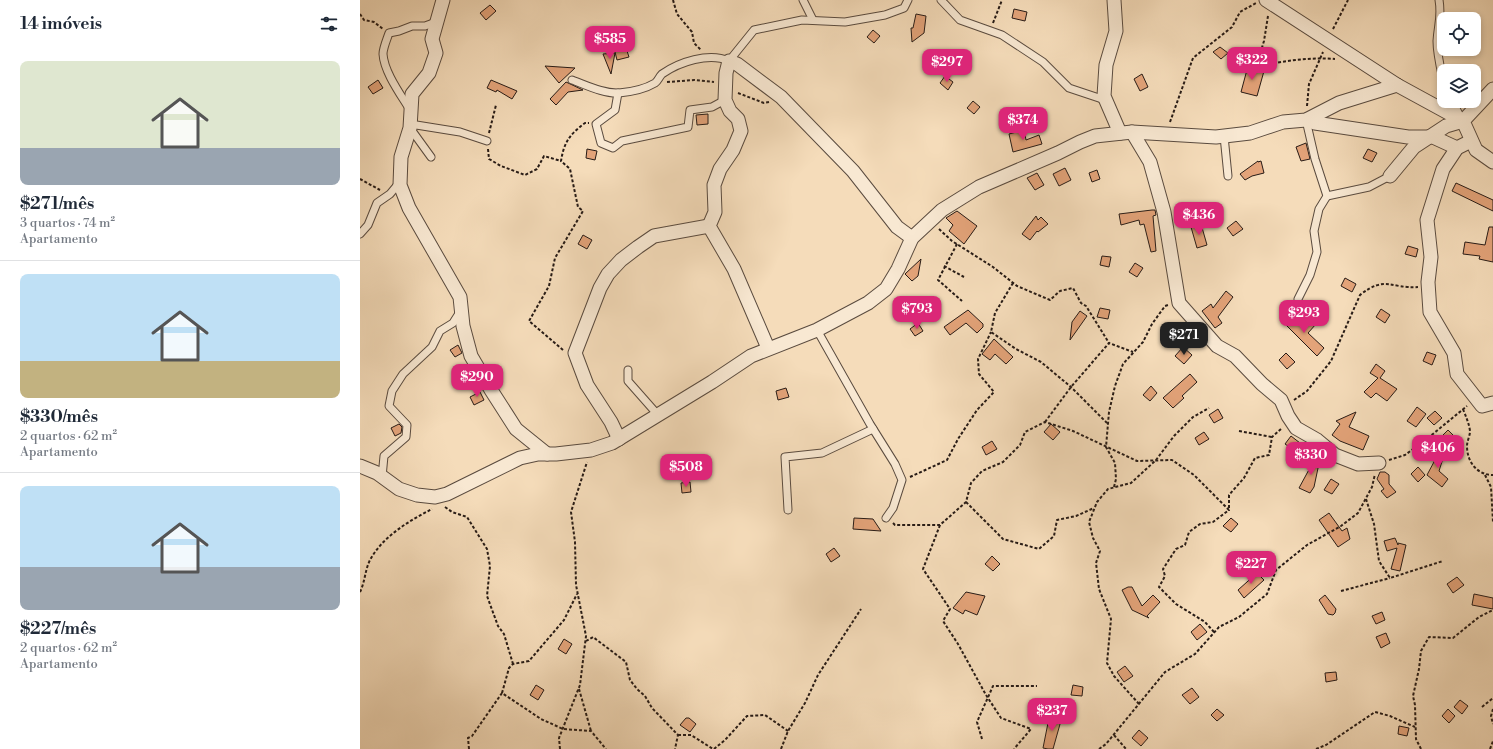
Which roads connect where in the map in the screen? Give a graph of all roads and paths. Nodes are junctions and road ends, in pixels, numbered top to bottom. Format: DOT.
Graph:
graph roads {
  1 [pos="443,0"];
  2 [pos="673,0"];
  3 [pos="803,0"];
  4 [pos="908,0"];
  5 [pos="942,0"];
  6 [pos="1002,0"];
  7 [pos="1114,0"];
  8 [pos="1348,0"];
  9 [pos="1439,0"];
  10 [pos="1265,1"];
  11 [pos="360,14"];
  12 [pos="812,20"];
  13 [pos="436,22"];
  14 [pos="990,31"];
  15 [pos="389,33"];
  16 [pos="1328,41"];
  17 [pos="709,58"];
  18 [pos="1321,58"];
  19 [pos="1336,59"];
  20 [pos="729,61"];
  21 [pos="1439,64"];
  22 [pos="572,80"];
  23 [pos="1397,86"];
  24 [pos="1493,89"];
  25 [pos="618,93"];
  26 [pos="726,100"];
  27 [pos="1106,100"];
  28 [pos="496,105"];
  29 [pos="1456,108"];
  30 [pos="1306,120"];
  31 [pos="411,121"];
  32 [pos="1463,121"];
  33 [pos="596,124"];
  34 [pos="1126,132"];
  35 [pos="1174,134"];
  36 [pos="1224,136"];
  37 [pos="1433,137"];
  38 [pos="487,140"];
  39 [pos="1471,141"];
  40 [pos="1457,148"];
  41 [pos="431,157"];
  42 [pos="561,161"];
  43 [pos="1493,162"];
  44 [pos="1228,176"];
  45 [pos="1390,176"];
  46 [pos="400,182"];
  47 [pos="1328,196"];
  48 [pos="930,220"];
  49 [pos="709,226"];
  50 [pos="360,234"];
  51 [pos="912,238"];
  52 [pos="957,244"];
  53 [pos="944,266"];
  54 [pos="964,277"];
  55 [pos="1428,282"];
  56 [pos="1013,283"];
  57 [pos="1298,299"];
  58 [pos="962,302"];
  59 [pos="1179,303"];
  60 [pos="461,310"];
  61 [pos="817,330"];
  62 [pos="991,332"];
  63 [pos="1109,343"];
  64 [pos="768,348"];
  65 [pos="1134,352"];
  66 [pos="577,358"];
  67 [pos="628,370"];
  68 [pos="1072,387"];
  69 [pos="1475,399"];
  70 [pos="1493,403"];
  71 [pos="1284,407"];
  72 [pos="1209,408"];
  73 [pos="1463,410"];
  74 [pos="658,415"];
  75 [pos="1045,422"];
  76 [pos="1291,422"];
  77 [pos="1108,424"];
  78 [pos="873,429"];
  79 [pos="1239,431"];
  80 [pos="1272,436"];
  81 [pos="618,438"];
  82 [pos="1106,447"];
  83 [pos="591,450"];
  84 [pos="547,454"];
  85 [pos="1156,460"];
  86 [pos="1379,463"];
  87 [pos="360,466"];
  88 [pos="1485,475"];
  89 [pos="1493,475"];
  90 [pos="382,477"];
  91 [pos="902,480"];
  92 [pos="1114,487"];
  93 [pos="1366,498"];
  94 [pos="437,500"];
  95 [pos="966,502"];
  96 [pos="1095,508"];
  97 [pos="788,510"];
  98 [pos="1229,510"];
  99 [pos="886,518"];
  100 [pos="1493,522"];
  101 [pos="940,525"];
  102 [pos="1443,561"];
  103 [pos="1390,578"];
  104 [pos="1341,591"];
  105 [pos="360,592"];
  106 [pos="578,593"];
  107 [pos="861,608"];
  108 [pos="1493,610"];
  109 [pos="1214,632"];
  110 [pos="586,641"];
  111 [pos="513,664"];
  112 [pos="1037,686"];
  113 [pos="579,688"];
  114 [pos="502,693"];
  115 [pos="988,698"];
  116 [pos="1493,698"];
  117 [pos="1139,704"];
  118 [pos="1482,706"];
  119 [pos="1493,709"];
  120 [pos="1493,724"];
  121 [pos="1415,727"];
  122 [pos="563,729"];
  123 [pos="590,731"];
  124 [pos="788,731"];
  125 [pos="1114,734"];
  126 [pos="678,735"];
  127 [pos="982,739"];
  128 [pos="1493,741"];
  129 [pos="470,749"];
  130 [pos="560,749"];
  131 [pos="606,749"];
  132 [pos="675,749"];
  133 [pos="714,749"];
  134 [pos="781,749"];
  135 [pos="1014,749"];
  136 [pos="1099,749"];
  137 [pos="1126,749"];
  138 [pos="1316,749"];
  139 [pos="1421,749"];
  140 [pos="1490,749"];
  1 -- 13 [label="street"];
  2 -- 17 [label="path"];
  3 -- 12 [label="lane"];
  4 -- 12 [label="lane"];
  5 -- 14 [label="lane"];
  6 -- 14 [label="path"];
  7 -- 27 [label="street"];
  8 -- 16 [label="path"];
  9 -- 21 [label="lane"];
  10 -- 16 [label="street"];
  10 -- 18 [label="path"];
  10 -- 35 [label="path"];
  11 -- 15 [label="path"];
  12 -- 20 [label="lane"];
  13 -- 15 [label="lane"];
  13 -- 31 [label="street"];
  14 -- 27 [label="lane"];
  15 -- 31 [label="lane"];
  16 -- 18 [label="path"];
  16 -- 23 [label="street"];
  17 -- 20 [label="lane"];
  17 -- 25 [label="lane"];
  18 -- 19 [label="path"];
  18 -- 30 [label="path"];
  20 -- 26 [label="street"];
  20 -- 51 [label="street"];
  22 -- 25 [label="lane"];
  23 -- 30 [label="street"];
  23 -- 32 [label="street"];
  24 -- 32 [label="street"];
  25 -- 33 [label="lane"];
  26 -- 33 [label="lane"];
  26 -- 49 [label="street"];
  27 -- 34 [label="street"];
  28 -- 38 [label="path"];
  29 -- 32 [label="lane"];
  30 -- 36 [label="street"];
  30 -- 37 [label="street"];
  30 -- 47 [label="lane"];
  31 -- 38 [label="lane"];
  31 -- 41 [label="lane"];
  31 -- 46 [label="street"];
  32 -- 37 [label="street"];
  32 -- 39 [label="street"];
  33 -- 42 [label="path"];
  34 -- 35 [label="street"];
  34 -- 48 [label="street"];
  34 -- 59 [label="street"];
  35 -- 36 [label="street"];
  36 -- 44 [label="lane"];
  37 -- 40 [label="street"];
  37 -- 45 [label="street"];
  38 -- 42 [label="path"];
  39 -- 40 [label="street"];
  39 -- 43 [label="street"];
  40 -- 55 [label="street"];
  42 -- 66 [label="path"];
  45 -- 47 [label="lane"];
  46 -- 50 [label="lane"];
  46 -- 60 [label="street"];
  47 -- 57 [label="lane"];
  48 -- 51 [label="street"];
  48 -- 52 [label="path"];
  49 -- 64 [label="street"];
  49 -- 66 [label="street"];
  51 -- 61 [label="street"];
  52 -- 53 [label="path"];
  52 -- 56 [label="path"];
  53 -- 54 [label="path"];
  53 -- 58 [label="path"];
  55 -- 69 [label="street"];
  55 -- 71 [label="path"];
  56 -- 62 [label="path"];
  56 -- 63 [label="path"];
  59 -- 65 [label="path"];
  59 -- 71 [label="street"];
  60 -- 84 [label="street"];
  60 -- 90 [label="lane"];
  61 -- 64 [label="street"];
  61 -- 78 [label="lane"];
  62 -- 68 [label="path"];
  62 -- 91 [label="path"];
  63 -- 65 [label="path"];
  63 -- 68 [label="path"];
  64 -- 74 [label="street"];
  65 -- 77 [label="path"];
  66 -- 81 [label="street"];
  67 -- 74 [label="lane"];
  68 -- 75 [label="path"];
  68 -- 77 [label="path"];
  69 -- 70 [label="street"];
  69 -- 73 [label="path"];
  71 -- 76 [label="street"];
  72 -- 85 [label="path"];
  73 -- 86 [label="path"];
  73 -- 88 [label="path"];
  74 -- 81 [label="street"];
  75 -- 82 [label="path"];
  75 -- 95 [label="path"];
  76 -- 80 [label="path"];
  76 -- 86 [label="street"];
  77 -- 82 [label="path"];
  78 -- 91 [label="lane"];
  78 -- 97 [label="lane"];
  79 -- 80 [label="path"];
  80 -- 98 [label="path"];
  81 -- 83 [label="street"];
  82 -- 85 [label="path"];
  82 -- 92 [label="path"];
  83 -- 84 [label="street"];
  83 -- 106 [label="path"];
  84 -- 94 [label="street"];
  85 -- 92 [label="path"];
  85 -- 98 [label="path"];
  86 -- 93 [label="path"];
  87 -- 90 [label="street"];
  88 -- 89 [label="path"];
  88 -- 100 [label="path"];
  90 -- 94 [label="street"];
  91 -- 99 [label="lane"];
  92 -- 96 [label="path"];
  93 -- 103 [label="path"];
  93 -- 109 [label="path"];
  94 -- 105 [label="path"];
  94 -- 111 [label="path"];
  95 -- 96 [label="path"];
  95 -- 101 [label="path"];
  96 -- 117 [label="path"];
  98 -- 109 [label="path"];
  99 -- 101 [label="path"];
  101 -- 115 [label="path"];
  102 -- 103 [label="path"];
  103 -- 104 [label="path"];
  106 -- 110 [label="path"];
  106 -- 111 [label="path"];
  107 -- 124 [label="path"];
  108 -- 121 [label="path"];
  109 -- 117 [label="path"];
  110 -- 113 [label="path"];
  110 -- 126 [label="path"];
  111 -- 114 [label="path"];
  112 -- 115 [label="path"];
  113 -- 122 [label="path"];
  113 -- 123 [label="path"];
  114 -- 122 [label="path"];
  114 -- 129 [label="path"];
  115 -- 127 [label="path"];
  115 -- 135 [label="path"];
  116 -- 118 [label="path"];
  117 -- 125 [label="path"];
  119 -- 120 [label="path"];
  121 -- 138 [label="path"];
  121 -- 139 [label="path"];
  122 -- 123 [label="path"];
  122 -- 130 [label="path"];
  123 -- 131 [label="path"];
  124 -- 133 [label="path"];
  124 -- 134 [label="path"];
  125 -- 136 [label="path"];
  125 -- 137 [label="path"];
  126 -- 132 [label="path"];
  126 -- 133 [label="path"];
  128 -- 140 [label="path"];
}
